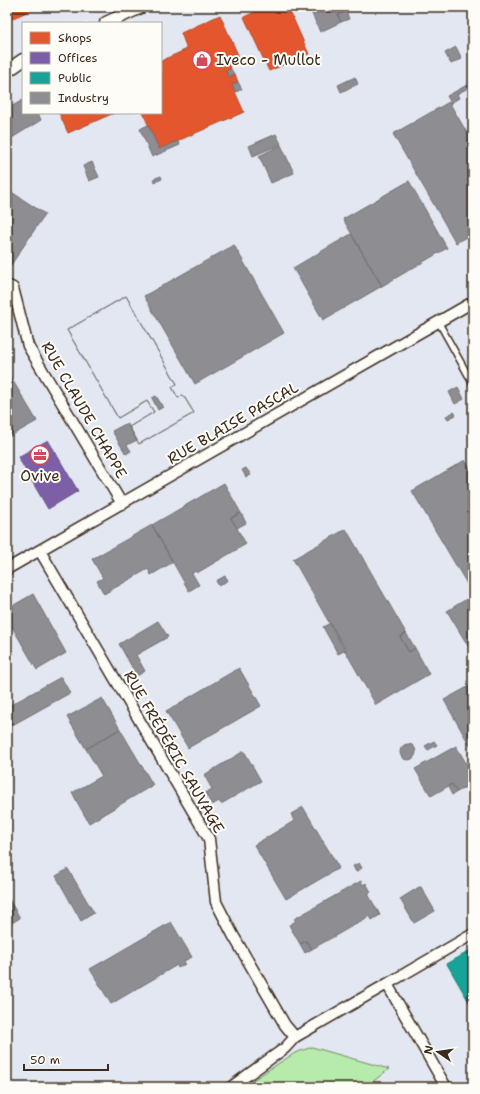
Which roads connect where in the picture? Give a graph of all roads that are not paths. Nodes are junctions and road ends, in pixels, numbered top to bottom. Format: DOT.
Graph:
graph roads {
  1 [pos="141,7"];
  2 [pos="108,22"];
  3 [pos="22,61"];
  4 [pos="7,71"];
  5 [pos="7,285"];
  6 [pos="473,302"];
  7 [pos="439,323"];
  8 [pos="473,384"];
  9 [pos="122,504"];
  10 [pos="40,551"];
  11 [pos="7,569"];
  12 [pos="473,934"];
  13 [pos="386,984"];
  14 [pos="295,1037"];
  15 [pos="231,1087"];
  16 [pos="446,1087"];
  1 -- 2 [label="street"];
  3 -- 4 [label="street"];
  5 -- 9 [label="street, RUE CLAUDE CHAPPE"];
  6 -- 7 [label="street, RUE BLAISE PASCAL"];
  7 -- 8 [label="lane"];
  7 -- 9 [label="street, RUE BLAISE PASCAL"];
  9 -- 10 [label="street, RUE BLAISE PASCAL"];
  10 -- 11 [label="street, RUE BLAISE PASCAL"];
  10 -- 14 [label="street, RUE FRÉDÉRIC SAUVAGE"];
  12 -- 13 [label="street"];
  13 -- 14 [label="street"];
  13 -- 16 [label="street"];
  14 -- 15 [label="street"];
}
